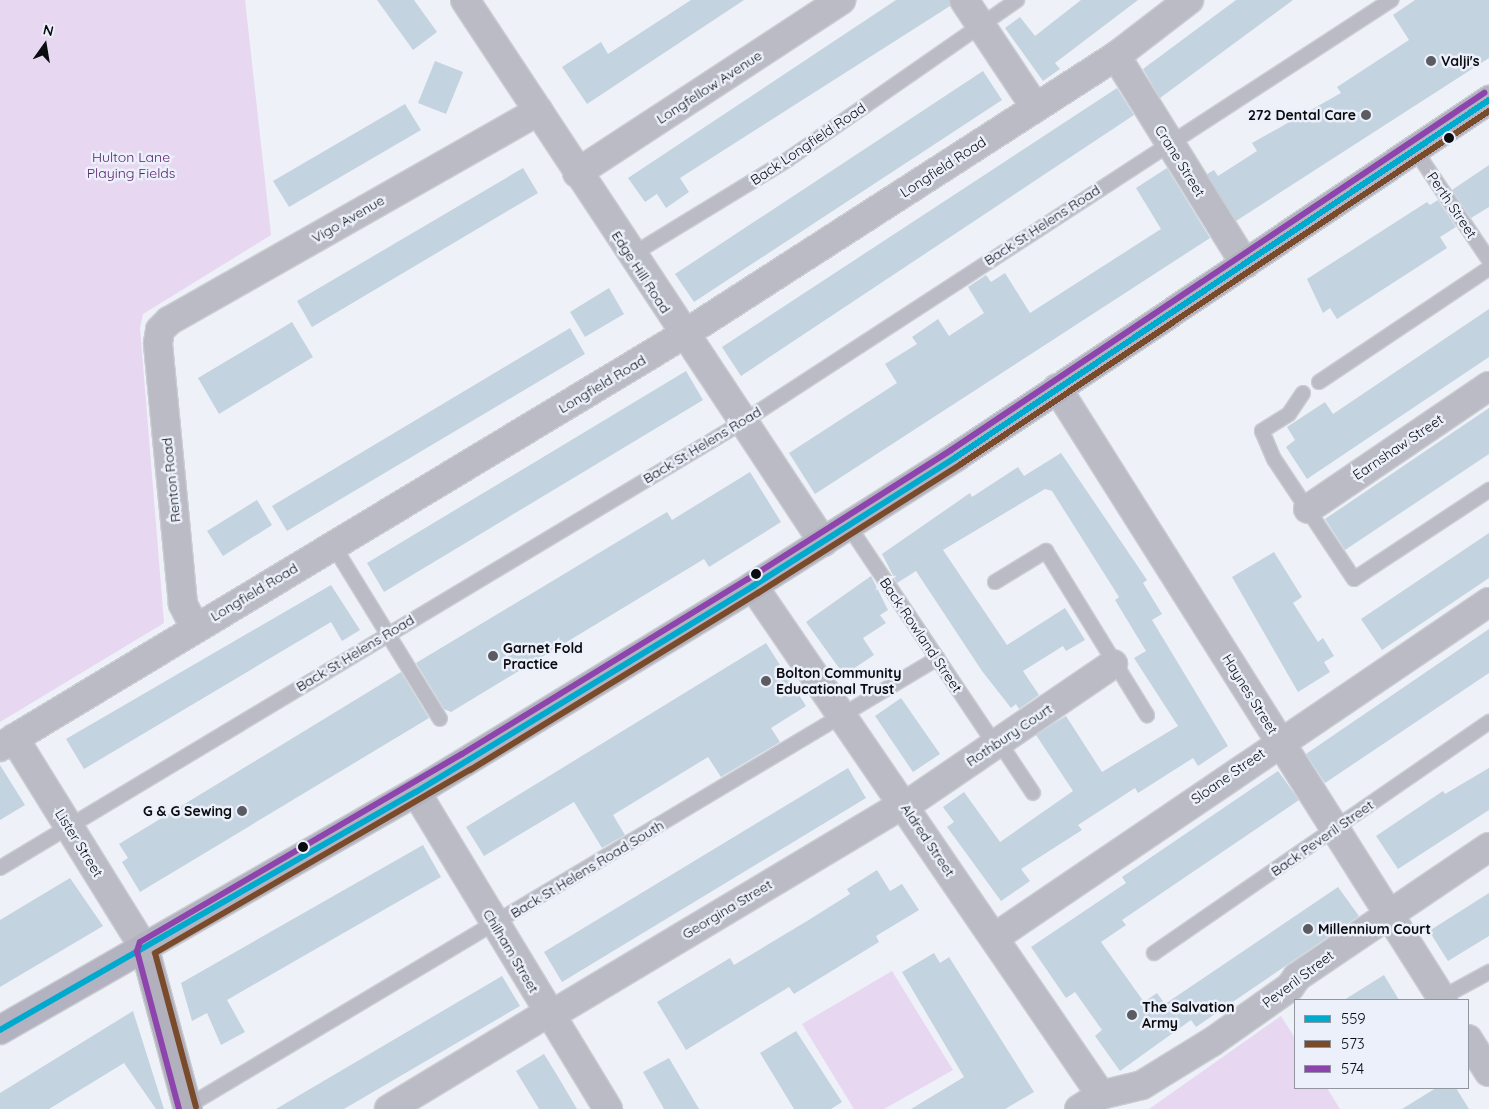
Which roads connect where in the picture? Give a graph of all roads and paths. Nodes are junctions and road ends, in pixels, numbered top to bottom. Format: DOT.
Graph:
graph roads {
  1 [pos="465,0"];
  2 [pos="841,0"];
  3 [pos="964,0"];
  4 [pos="1017,0"];
  5 [pos="1189,0"];
  6 [pos="1391,0"];
  7 [pos="982,26"];
  8 [pos="1116,56"];
  9 [pos="1489,100"];
  10 [pos="1036,107"];
  11 [pos="538,111"];
  12 [pos="1168,143"];
  13 [pos="1415,150"];
  14 [pos="577,173"];
  15 [pos="630,256"];
  16 [pos="1489,260"];
  17 [pos="1245,264"];
  18 [pos="1489,268"];
  19 [pos="160,330"];
  20 [pos="683,335"];
  21 [pos="1319,382"];
  22 [pos="1489,386"];
  23 [pos="1057,388"];
  24 [pos="1303,393"];
  25 [pos="742,423"];
  26 [pos="1489,490"];
  27 [pos="1308,509"];
  28 [pos="848,525"];
  29 [pos="823,542"];
  30 [pos="333,545"];
  31 [pos="996,582"];
  32 [pos="753,586"];
  33 [pos="1489,602"];
  34 [pos="195,628"];
  35 [pos="388,634"];
  36 [pos="938,658"];
  37 [pos="1113,664"];
  38 [pos="1147,715"];
  39 [pos="843,717"];
  40 [pos="440,719"];
  41 [pos="1489,722"];
  42 [pos="1279,741"];
  43 [pos="7,742"];
  44 [pos="997,744"];
  45 [pos="416,792"];
  46 [pos="1033,793"];
  47 [pos="904,805"];
  48 [pos="68,826"];
  49 [pos="1334,830"];
  50 [pos="1489,847"];
  51 [pos="0,868"];
  52 [pos="1388,916"];
  53 [pos="495,924"];
  54 [pos="994,938"];
  55 [pos="145,949"];
  56 [pos="1154,953"];
  57 [pos="1489,972"];
  58 [pos="1442,999"];
  59 [pos="550,1014"];
  60 [pos="0,1030"];
  61 [pos="1469,1041"];
  62 [pos="1489,1072"];
  63 [pos="1090,1102"];
  64 [pos="186,1108"];
  65 [pos="389,1109"];
  66 [pos="608,1109"];
  1 -- 11 [label="street, Edge Hill Road"];
  2 -- 14 [label="street, Longfellow Avenue"];
  3 -- 7 [label="street"];
  4 -- 7 [label="lane, Back Longfield Road"];
  5 -- 8 [label="street, Longfield Road"];
  6 -- 12 [label="lane, Back St Helens Road"];
  7 -- 10 [label="street"];
  7 -- 15 [label="lane, Back Longfield Road"];
  8 -- 10 [label="street, Longfield Road"];
  8 -- 12 [label="street, Crane Street"];
  9 -- 13 [label="main road"];
  10 -- 20 [label="street, Longfield Road"];
  11 -- 14 [label="street, Edge Hill Road"];
  11 -- 19 [label="street, Vigo Avenue"];
  12 -- 17 [label="street, Crane Street"];
  12 -- 25 [label="lane, Back St Helens Road"];
  13 -- 16 [label="lane, Perth Street"];
  13 -- 17 [label="main road"];
  14 -- 15 [label="street, Edge Hill Road"];
  15 -- 20 [label="street, Edge Hill Road"];
  17 -- 23 [label="main road"];
  18 -- 21 [label="lane"];
  19 -- 34 [label="street, Renton Road"];
  20 -- 25 [label="street, Edge Hill Road"];
  20 -- 30 [label="street, Longfield Road"];
  22 -- 27 [label="street, Earnshaw Street"];
  23 -- 28 [label="main road"];
  23 -- 42 [label="street, Haynes Street"];
  24 -- 27 [label="lane"];
  25 -- 29 [label="street, Edge Hill Road"];
  25 -- 35 [label="lane, Back St Helens Road"];
  26 -- 27 [label="lane"];
  28 -- 29 [label="main road"];
  28 -- 36 [label="lane, Back Rowland Street"];
  29 -- 32 [label="main road"];
  30 -- 34 [label="street, Longfield Road"];
  30 -- 35 [label="lane"];
  31 -- 37 [label="lane"];
  32 -- 39 [label="street, Aldred Street"];
  32 -- 45 [label="main road"];
  33 -- 42 [label="street, Sloane Street"];
  34 -- 43 [label="street, Longfield Road"];
  35 -- 40 [label="lane"];
  35 -- 48 [label="lane, Back St Helens Road"];
  36 -- 39 [label="lane, Back St Helens Road South"];
  36 -- 44 [label="lane, Back Rowland Street"];
  37 -- 38 [label="lane"];
  37 -- 44 [label="street, Rothbury Court"];
  39 -- 47 [label="street, Aldred Street"];
  39 -- 53 [label="lane, Back St Helens Road South"];
  41 -- 49 [label="lane, Back Peveril Street"];
  42 -- 49 [label="street, Haynes Street"];
  42 -- 54 [label="street, Sloane Street"];
  43 -- 48 [label="street, Lister Street"];
  44 -- 46 [label="lane, Back Rowland Street"];
  44 -- 47 [label="street, Rothbury Court"];
  45 -- 53 [label="street, Chilham Street"];
  45 -- 55 [label="main road"];
  47 -- 54 [label="street, Aldred Street"];
  47 -- 59 [label="street, Georgina Street"];
  48 -- 51 [label="lane, Back St Helens Road"];
  48 -- 55 [label="street, Lister Street"];
  49 -- 52 [label="street, Haynes Street"];
  49 -- 56 [label="lane, Back Peveril Street"];
  50 -- 52 [label="street, Peveril Street"];
  52 -- 58 [label="street, Haynes Street"];
  52 -- 63 [label="street, Peveril Street"];
  53 -- 59 [label="street, Chilham Street"];
  53 -- 64 [label="lane, Back St Helens Road South"];
  54 -- 63 [label="street, Aldred Street"];
  55 -- 60 [label="main road"];
  55 -- 64 [label="street"];
  57 -- 58 [label="lane"];
  59 -- 65 [label="street, Georgina Street"];
  59 -- 66 [label="street, Chilham Street"];
  61 -- 62 [label="street"];
}
